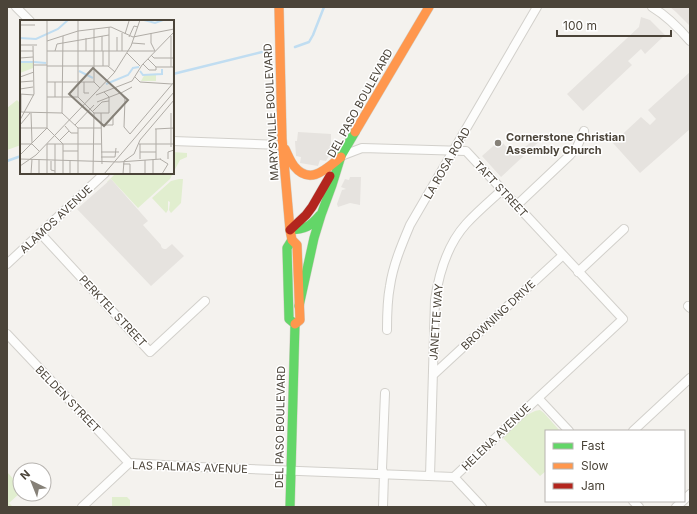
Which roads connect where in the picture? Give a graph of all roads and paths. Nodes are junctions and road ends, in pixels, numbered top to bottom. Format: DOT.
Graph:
graph roads {
  1 [pos="16,7"];
  2 [pos="279,7"];
  3 [pos="429,7"];
  4 [pos="537,7"];
  5 [pos="652,7"];
  6 [pos="29,20"];
  7 [pos="690,40"];
  8 [pos="584,131"];
  9 [pos="174,141"];
  10 [pos="282,145"];
  11 [pos="453,151"];
  12 [pos="341,156"];
  13 [pos="104,174"];
  14 [pos="502,190"];
  15 [pos="516,206"];
  16 [pos="320,215"];
  17 [pos="624,228"];
  18 [pos="290,230"];
  19 [pos="40,233"];
  20 [pos="292,240"];
  21 [pos="563,255"];
  22 [pos="7,264"];
  23 [pos="578,272"];
  24 [pos="205,301"];
  25 [pos="299,306"];
  26 [pos="623,319"];
  27 [pos="295,324"];
  28 [pos="387,330"];
  29 [pos="7,334"];
  30 [pos="433,375"];
  31 [pos="690,378"];
  32 [pos="385,393"];
  33 [pos="538,398"];
  34 [pos="567,430"];
  35 [pos="634,430"];
  36 [pos="129,463"];
  37 [pos="292,471"];
  38 [pos="384,474"];
  39 [pos="430,476"];
  40 [pos="454,477"];
  41 [pos="82,507"];
  42 [pos="290,507"];
  43 [pos="382,507"];
  44 [pos="482,507"];
  1 -- 6 [label="street"];
  2 -- 10 [label="main road, MARYSVILLE BOULEVARD"];
  3 -- 12 [label="main road, DEL PASO BOULEVARD"];
  4 -- 11 [label="street, LA ROSA ROAD"];
  5 -- 7 [label="street"];
  8 -- 15 [label="street"];
  9 -- 10 [label="street"];
  10 -- 12 [label="main road"];
  10 -- 18 [label="main road, MARYSVILLE BOULEVARD"];
  11 -- 12 [label="street, TAFT STREET"];
  11 -- 14 [label="street, TAFT STREET"];
  11 -- 28 [label="street, LA ROSA ROAD"];
  12 -- 16 [label="main road, DEL PASO BOULEVARD"];
  12 -- 18 [label="main road"];
  13 -- 19 [label="street, ALAMOS AVENUE"];
  14 -- 15 [label="street, TAFT STREET"];
  14 -- 30 [label="street, JANETTE WAY"];
  15 -- 21 [label="street, TAFT STREET"];
  16 -- 18 [label="main road"];
  16 -- 25 [label="main road, DEL PASO BOULEVARD"];
  17 -- 23 [label="street"];
  18 -- 20 [label="main road, MARYSVILLE BOULEVARD"];
  19 -- 22 [label="street, ALAMOS AVENUE"];
  19 -- 24 [label="street, PERKTEL STREET"];
  20 -- 25 [label="main road, MARYSVILLE BOULEVARD"];
  20 -- 27 [label="main road, MARYSVILLE BOULEVARD"];
  21 -- 23 [label="street, TAFT STREET"];
  21 -- 30 [label="street, BROWNING DRIVE"];
  23 -- 26 [label="street, TAFT STREET"];
  25 -- 27 [label="main road, MARYSVILLE BOULEVARD"];
  26 -- 33 [label="street, HELENA AVENUE"];
  27 -- 37 [label="main road, DEL PASO BOULEVARD"];
  29 -- 36 [label="street, BELDEN STREET"];
  30 -- 39 [label="street, JANETTE WAY"];
  31 -- 35 [label="street"];
  32 -- 38 [label="street"];
  33 -- 34 [label="street"];
  33 -- 40 [label="street, HELENA AVENUE"];
  36 -- 37 [label="street, LAS PALMAS AVENUE"];
  36 -- 41 [label="street, LAS PALMAS AVENUE"];
  37 -- 38 [label="street, HELENA AVENUE"];
  37 -- 42 [label="main road, DEL PASO BOULEVARD"];
  38 -- 39 [label="street, HELENA AVENUE"];
  38 -- 43 [label="street"];
  39 -- 40 [label="street, HELENA AVENUE"];
  40 -- 44 [label="street"];
}
